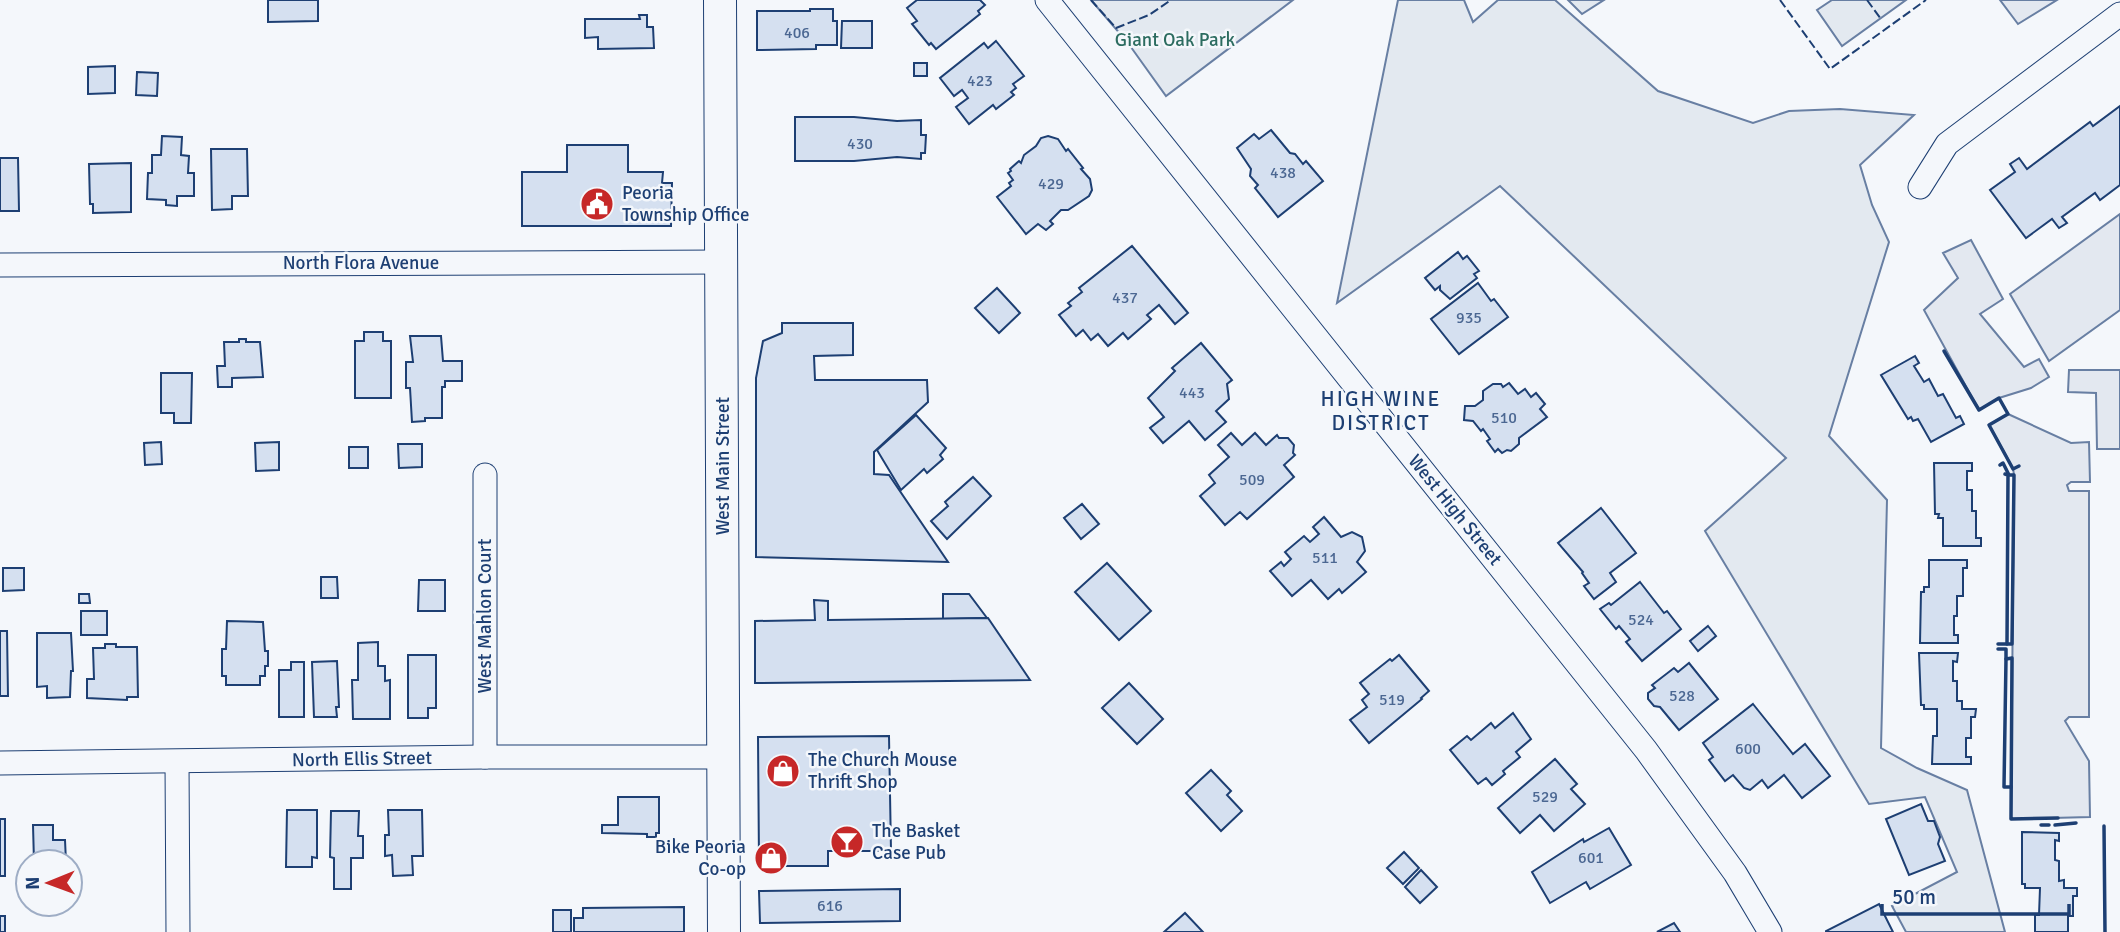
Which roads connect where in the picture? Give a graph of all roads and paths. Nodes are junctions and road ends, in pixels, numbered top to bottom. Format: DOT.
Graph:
graph roads {
  1 [pos="720,0"];
  2 [pos="1047,0"];
  3 [pos="2120,14"];
  4 [pos="1920,187"];
  5 [pos="722,262"];
  6 [pos="0,265"];
  7 [pos="485,475"];
  8 [pos="485,757"];
  9 [pos="724,757"];
  10 [pos="177,762"];
  11 [pos="0,763"];
  12 [pos="178,932"];
  13 [pos="724,932"];
  14 [pos="1770,932"];
  1 -- 5 [label="main road, West Main Street"];
  2 -- 14 [label="street, West High Street"];
  3 -- 4 [label="street"];
  5 -- 6 [label="street, North Flora Avenue"];
  5 -- 9 [label="main road, West Main Street"];
  7 -- 8 [label="street, West Mahlon Court"];
  8 -- 9 [label="street, North Ellis Street"];
  8 -- 10 [label="street, North Ellis Street"];
  9 -- 13 [label="main road, West Main Street"];
  10 -- 11 [label="street, North Ellis Street"];
  10 -- 12 [label="street"];
}
